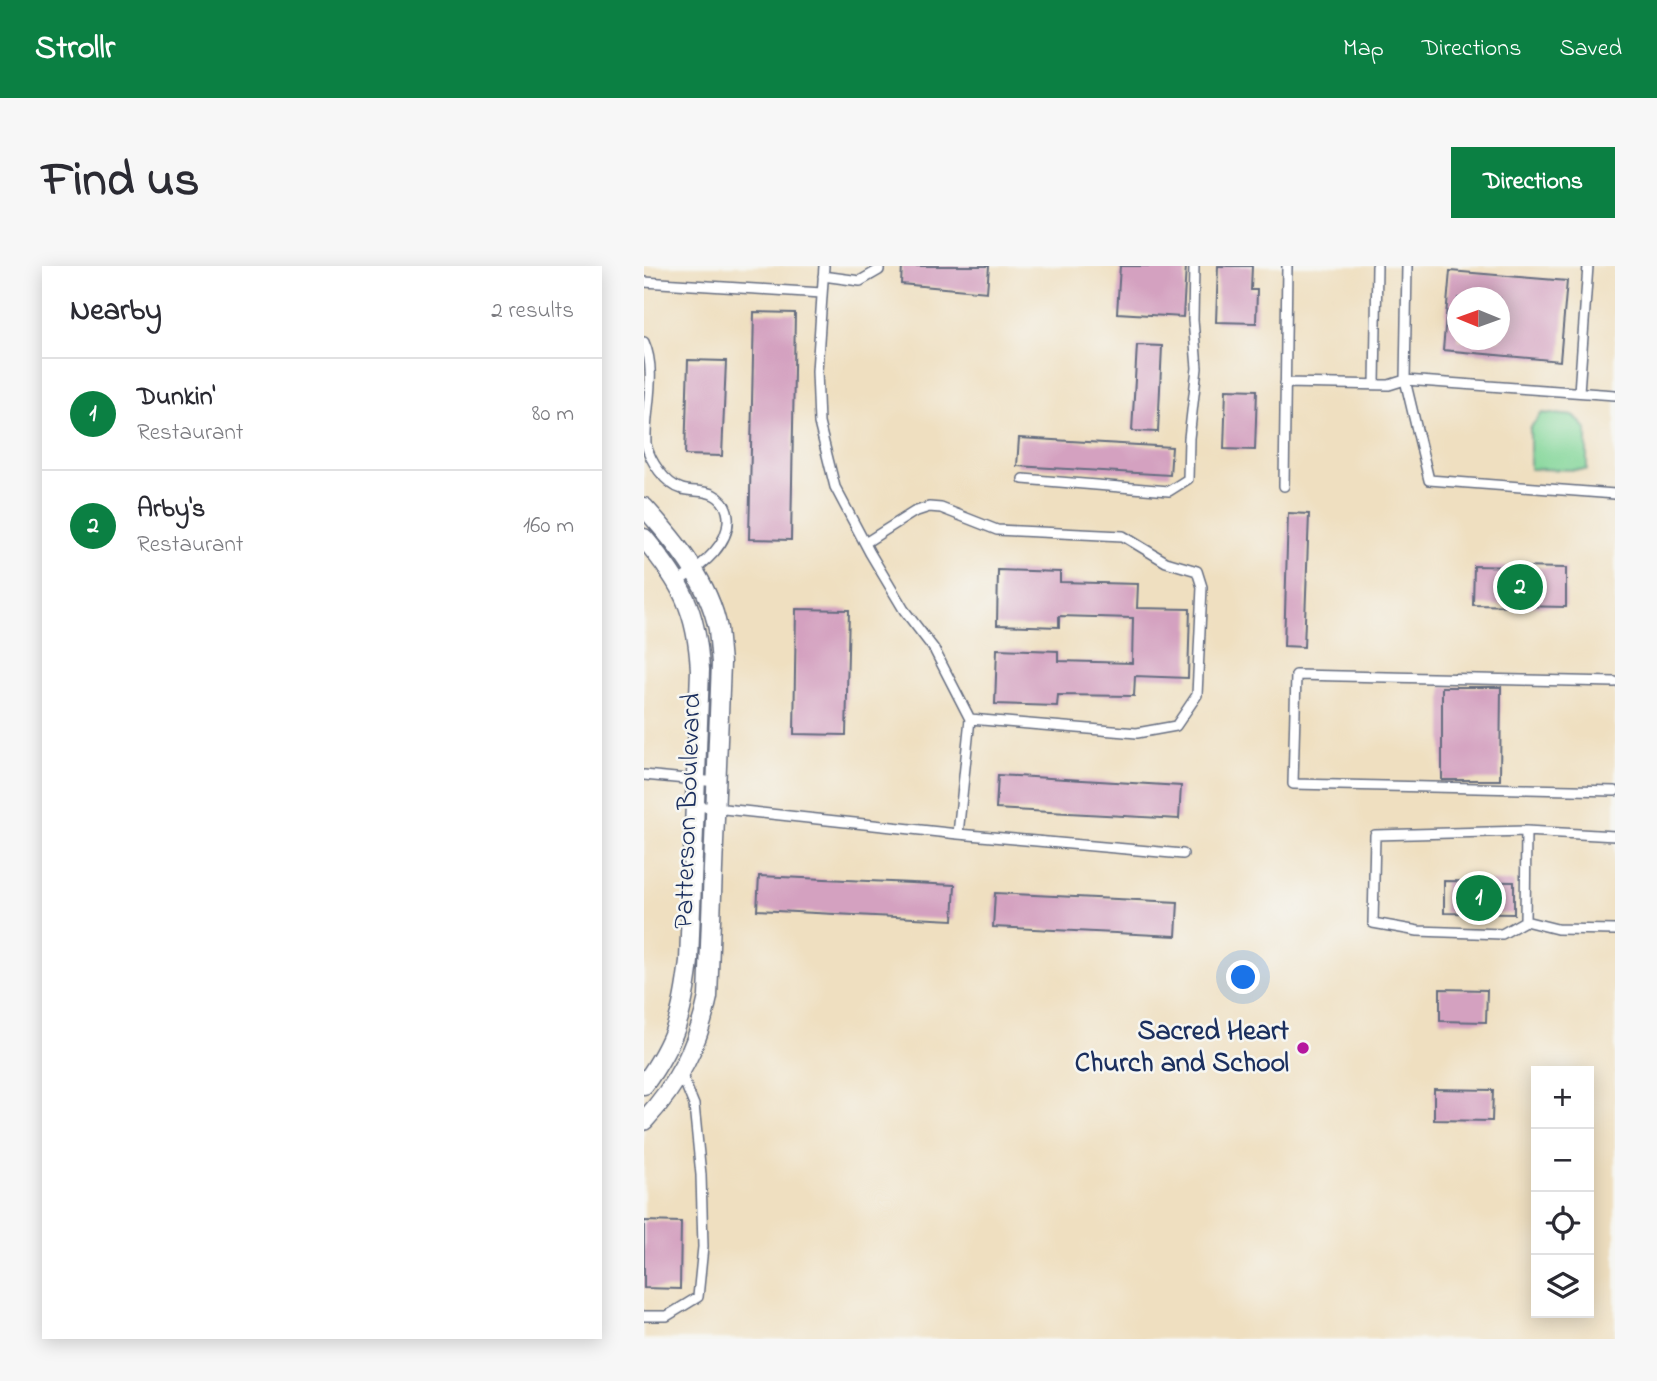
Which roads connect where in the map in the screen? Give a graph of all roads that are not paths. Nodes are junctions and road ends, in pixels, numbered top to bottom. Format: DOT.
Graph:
graph roads {
  1 [pos="879,266"];
  2 [pos="1194,266"];
  3 [pos="1287,266"];
  4 [pos="1377,266"];
  5 [pos="1407,266"];
  6 [pos="1588,266"];
  7 [pos="823,271"];
  8 [pos="644,282"];
  9 [pos="822,293"];
  10 [pos="644,342"];
  11 [pos="1405,380"];
  12 [pos="1285,383"];
  13 [pos="1375,384"];
  14 [pos="1579,392"];
  15 [pos="1615,395"];
  16 [pos="1023,479"];
  17 [pos="1284,486"];
  18 [pos="1615,494"];
  19 [pos="644,507"];
  20 [pos="644,538"];
  21 [pos="865,543"];
  22 [pos="694,571"];
  23 [pos="678,582"];
  24 [pos="1615,682"];
  25 [pos="970,719"];
  26 [pos="644,775"];
  27 [pos="696,780"];
  28 [pos="717,782"];
  29 [pos="1615,791"];
  30 [pos="696,806"];
  31 [pos="716,808"];
  32 [pos="1526,831"];
  33 [pos="958,834"];
  34 [pos="1615,836"];
  35 [pos="1183,854"];
  36 [pos="1525,921"];
  37 [pos="1615,930"];
  38 [pos="681,1073"];
  39 [pos="644,1085"];
  40 [pos="644,1121"];
  41 [pos="644,1316"];
  1 -- 7 [label="lane"];
  2 -- 16 [label="lane"];
  3 -- 12 [label="lane"];
  4 -- 13 [label="lane"];
  5 -- 11 [label="lane"];
  6 -- 14 [label="lane"];
  7 -- 9 [label="lane"];
  8 -- 9 [label="lane"];
  9 -- 21 [label="lane"];
  10 -- 22 [label="lane"];
  11 -- 13 [label="lane"];
  11 -- 14 [label="lane"];
  11 -- 18 [label="lane"];
  12 -- 13 [label="lane"];
  12 -- 17 [label="lane"];
  14 -- 15 [label="lane"];
  19 -- 22 [label="street, Patterson Boulevard"];
  20 -- 23 [label="street, Patterson Boulevard"];
  21 -- 25 [label="lane"];
  21 -- 25 [label="lane"];
  22 -- 23 [label="lane"];
  22 -- 28 [label="street, Patterson Boulevard"];
  23 -- 27 [label="street, Patterson Boulevard"];
  24 -- 29 [label="lane"];
  25 -- 33 [label="lane"];
  26 -- 27 [label="lane"];
  27 -- 28 [label="lane"];
  27 -- 30 [label="street, Patterson Boulevard"];
  28 -- 31 [label="street, Patterson Boulevard"];
  30 -- 31 [label="lane"];
  30 -- 39 [label="street, Patterson Boulevard"];
  31 -- 33 [label="lane"];
  31 -- 38 [label="street, Patterson Boulevard"];
  32 -- 34 [label="lane"];
  32 -- 36 [label="lane"];
  32 -- 36 [label="lane"];
  33 -- 35 [label="lane"];
  36 -- 37 [label="lane"];
  38 -- 40 [label="street, Patterson Boulevard"];
  38 -- 41 [label="lane"];
}
